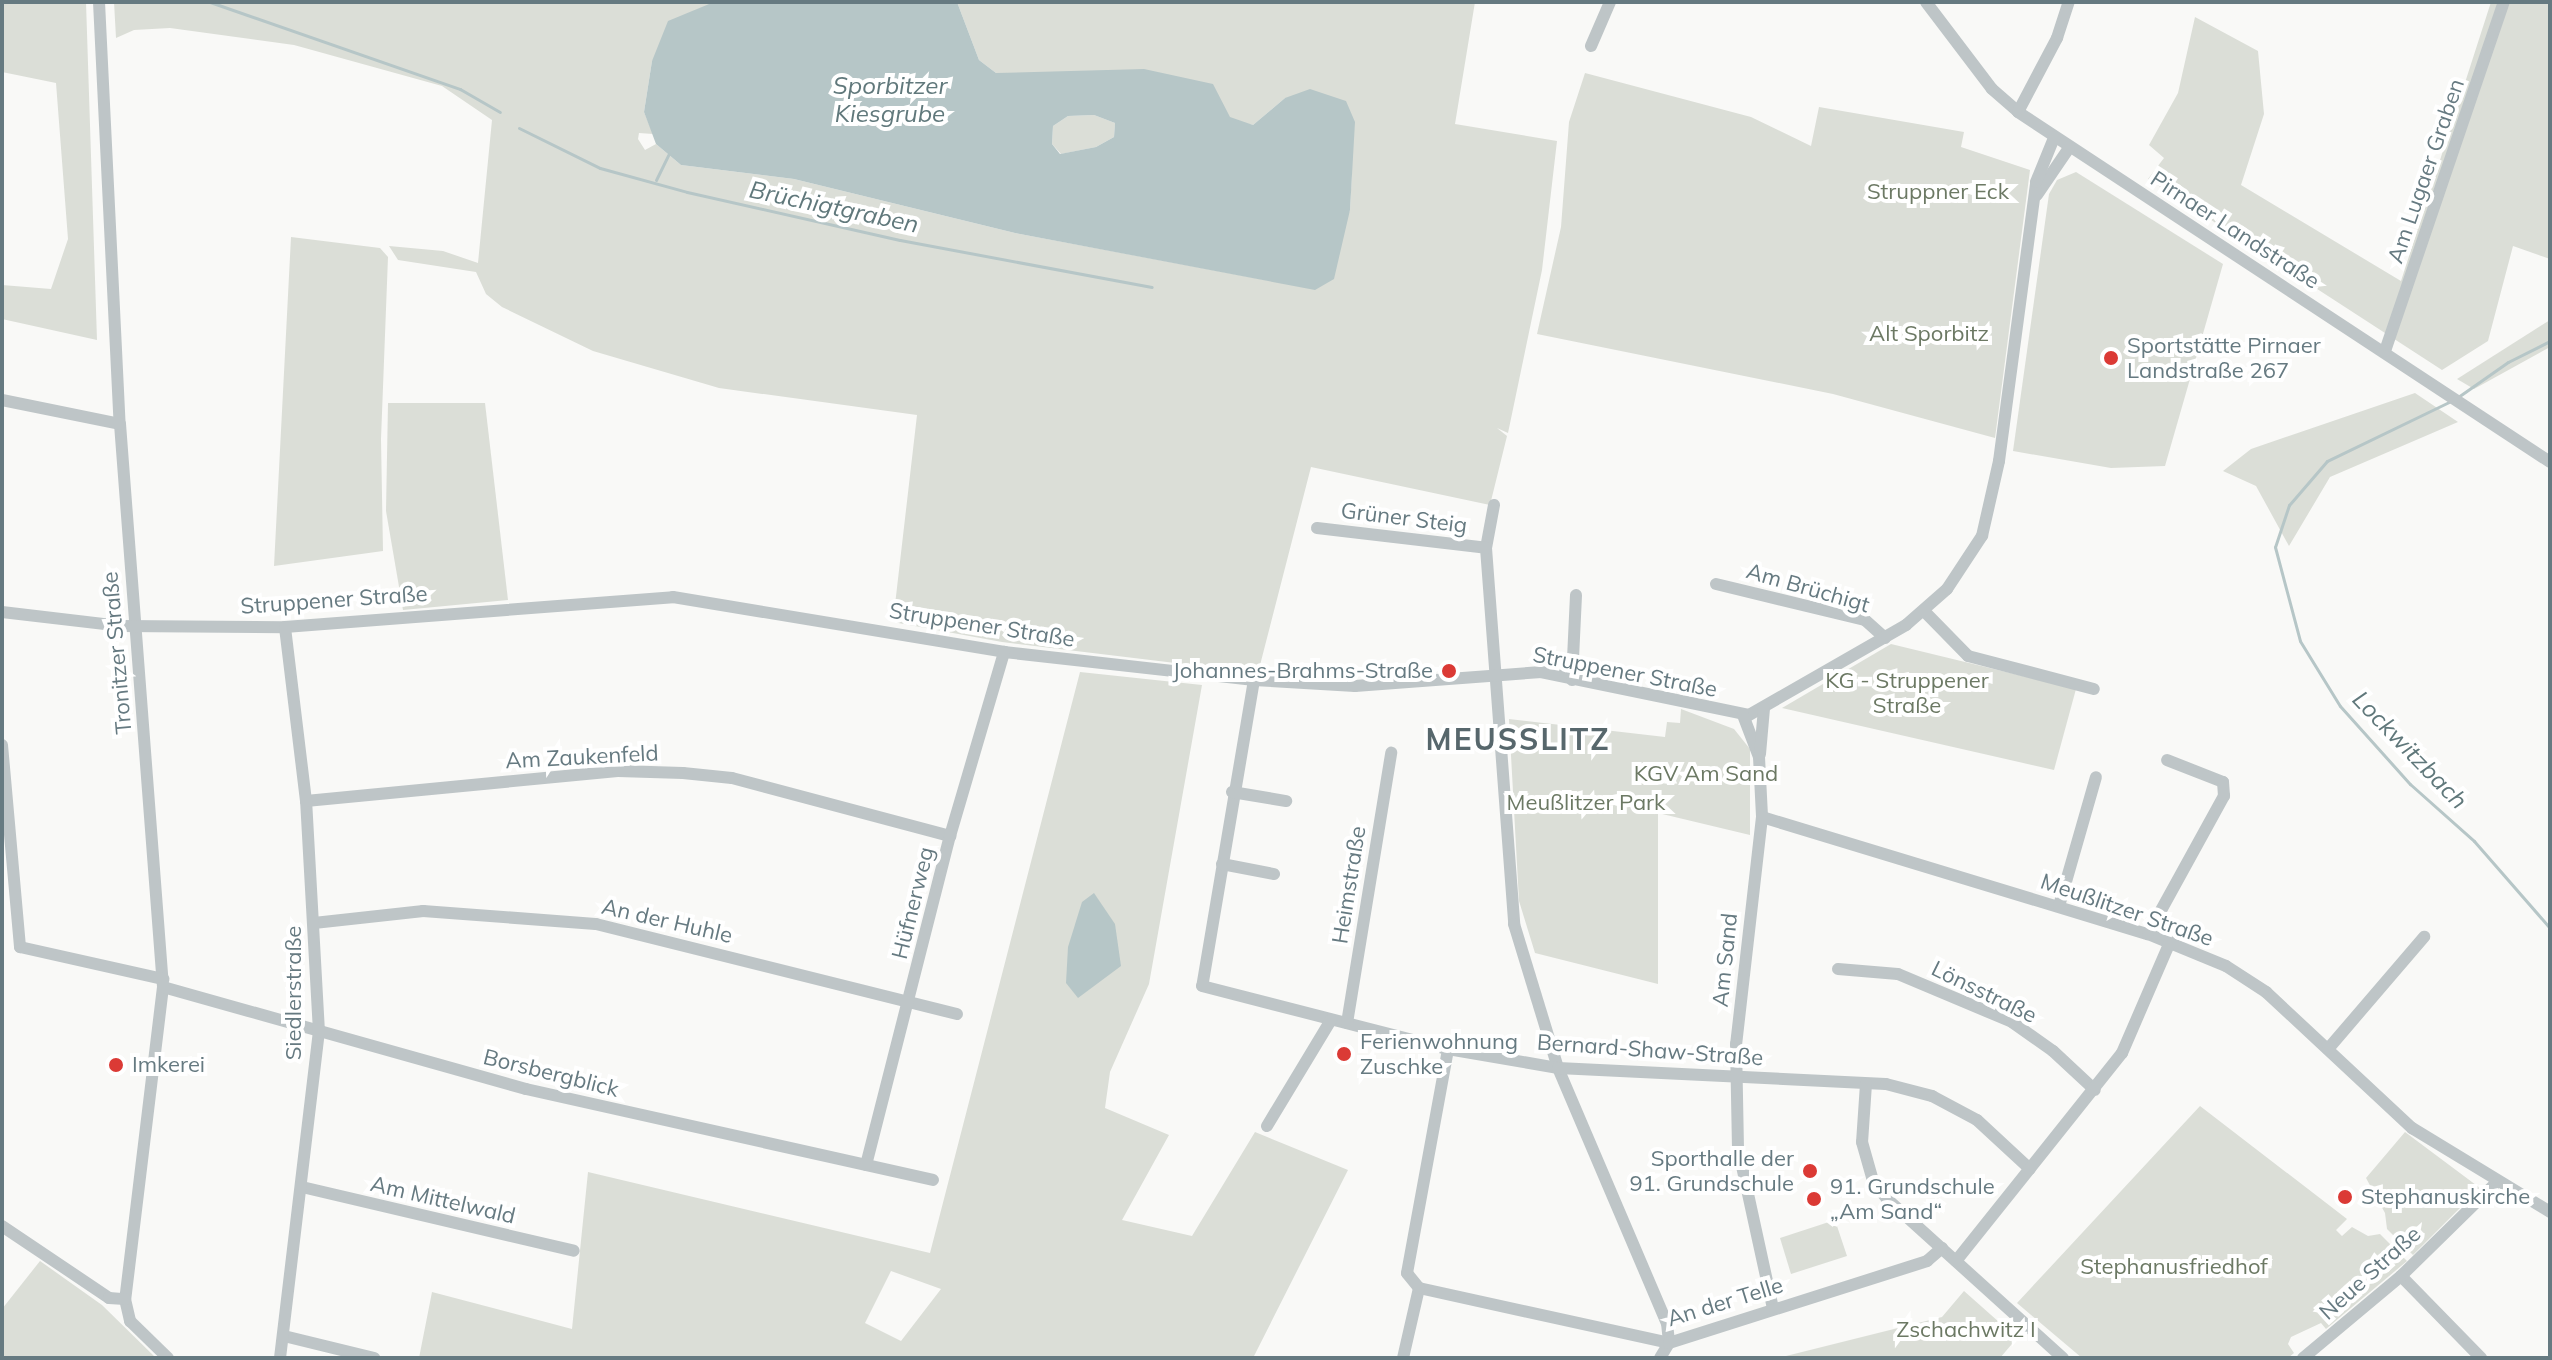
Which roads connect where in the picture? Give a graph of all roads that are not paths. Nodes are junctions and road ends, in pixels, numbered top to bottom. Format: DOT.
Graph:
graph roads {
  1 [pos="99,2"];
  2 [pos="1610,2"];
  3 [pos="1926,2"];
  4 [pos="2069,2"];
  5 [pos="2504,2"];
  6 [pos="1591,46"];
  7 [pos="2018,112"];
  8 [pos="2054,138"];
  9 [pos="2069,148"];
  10 [pos="2035,198"];
  11 [pos="2385,351"];
  12 [pos="2,400"];
  13 [pos="120,424"];
  14 [pos="2550,462"];
  15 [pos="1494,505"];
  16 [pos="1317,528"];
  17 [pos="1486,548"];
  18 [pos="1716,584"];
  19 [pos="1576,595"];
  20 [pos="1924,611"];
  21 [pos="2,612"];
  22 [pos="135,626"];
  23 [pos="285,627"];
  24 [pos="1885,638"];
  25 [pos="1004,652"];
  26 [pos="1497,672"];
  27 [pos="1254,680"];
  28 [pos="1572,680"];
  29 [pos="2094,689"];
  30 [pos="1764,708"];
  31 [pos="1743,715"];
  32 [pos="2,745"];
  33 [pos="1391,753"];
  34 [pos="1759,757"];
  35 [pos="2167,760"];
  36 [pos="2096,777"];
  37 [pos="1232,792"];
  38 [pos="306,801"];
  39 [pos="1286,801"];
  40 [pos="1762,817"];
  41 [pos="950,836"];
  42 [pos="1222,864"];
  43 [pos="1274,874"];
  44 [pos="2059,906"];
  45 [pos="314,923"];
  46 [pos="2148,934"];
  47 [pos="2424,937"];
  48 [pos="2170,942"];
  49 [pos="1838,969"];
  50 [pos="163,983"];
  51 [pos="908,1004"];
  52 [pos="957,1014"];
  53 [pos="1331,1020"];
  54 [pos="1347,1023"];
  55 [pos="319,1032"];
  56 [pos="1448,1049"];
  57 [pos="2328,1049"];
  58 [pos="1558,1068"];
  59 [pos="1736,1076"];
  60 [pos="1866,1084"];
  61 [pos="2095,1090"];
  62 [pos="1267,1126"];
  63 [pos="866,1165"];
  64 [pos="2030,1169"];
  65 [pos="933,1180"];
  66 [pos="2497,1182"];
  67 [pos="302,1187"];
  68 [pos="2550,1212"];
  69 [pos="2,1226"];
  70 [pos="1942,1248"];
  71 [pos="574,1251"];
  72 [pos="1956,1261"];
  73 [pos="2401,1276"];
  74 [pos="1419,1288"];
  75 [pos="125,1299"];
  76 [pos="1773,1309"];
  77 [pos="284,1336"];
  78 [pos="1669,1343"];
  79 [pos="2306,1357"];
  80 [pos="168,1358"];
  81 [pos="280,1358"];
  82 [pos="374,1358"];
  83 [pos="1403,1358"];
  84 [pos="1660,1358"];
  85 [pos="2063,1358"];
  86 [pos="2481,1358"];
  1 -- 13 [label="street, Tronitzer Straße"];
  2 -- 6 [label="street"];
  3 -- 7 [label="street, Pirnaer Landstraße"];
  4 -- 7 [label="street"];
  5 -- 11 [label="street, Am Lugaer Graben"];
  7 -- 8 [label="street, Pirnaer Landstraße"];
  8 -- 9 [label="street, Pirnaer Landstraße"];
  8 -- 10 [label="street, Struppener Straße"];
  9 -- 10 [label="street, Struppener Straße"];
  9 -- 11 [label="street, Pirnaer Landstraße"];
  10 -- 20 [label="street, Struppener Straße"];
  11 -- 14 [label="street, Pirnaer Landstraße"];
  12 -- 13 [label="street"];
  13 -- 22 [label="street, Tronitzer Straße"];
  15 -- 17 [label="street"];
  16 -- 17 [label="street, Grüner Steig"];
  17 -- 26 [label="street"];
  18 -- 24 [label="street, Am Brüchigt"];
  19 -- 28 [label="street"];
  20 -- 24 [label="street, Struppener Straße"];
  20 -- 29 [label="street"];
  21 -- 22 [label="street, Struppener Straße"];
  22 -- 23 [label="street, Struppener Straße"];
  22 -- 50 [label="street, Tronitzer Straße"];
  23 -- 25 [label="street, Struppener Straße"];
  23 -- 38 [label="street, Siedlerstraße"];
  24 -- 30 [label="street, Struppener Straße"];
  25 -- 27 [label="street, Struppener Straße"];
  25 -- 41 [label="street, Hüfnerweg"];
  26 -- 27 [label="street, Struppener Straße"];
  26 -- 28 [label="street, Struppener Straße"];
  26 -- 58 [label="street"];
  27 -- 37 [label="street"];
  28 -- 31 [label="street, Struppener Straße"];
  30 -- 31 [label="street, Struppener Straße"];
  30 -- 34 [label="street, Am Sand"];
  31 -- 34 [label="street, Am Sand"];
  32 -- 50 [label="street, Borsbergblick"];
  33 -- 54 [label="street, Heimstraße"];
  34 -- 40 [label="street, Am Sand"];
  35 -- 46 [label="street"];
  36 -- 44 [label="street"];
  37 -- 39 [label="street"];
  37 -- 42 [label="street"];
  38 -- 41 [label="street, Am Zaukenfeld"];
  38 -- 45 [label="street, Siedlerstraße"];
  40 -- 44 [label="street, Meußlitzer Straße"];
  40 -- 59 [label="street, Am Sand"];
  41 -- 51 [label="street, Hüfnerweg"];
  42 -- 43 [label="street"];
  42 -- 53 [label="street, Bernard-Shaw-Straße"];
  44 -- 46 [label="street, Meußlitzer Straße"];
  45 -- 51 [label="street, An der Huhle"];
  45 -- 55 [label="street, Siedlerstraße"];
  46 -- 48 [label="street, Meußlitzer Straße"];
  47 -- 57 [label="street"];
  48 -- 57 [label="street, Meußlitzer Straße"];
  48 -- 61 [label="street"];
  49 -- 61 [label="street, Lönsstraße"];
  50 -- 55 [label="street, Borsbergblick"];
  50 -- 75 [label="street, Tronitzer Straße"];
  51 -- 52 [label="street, An der Huhle"];
  51 -- 63 [label="street, Hüfnerweg"];
  53 -- 54 [label="street, Bernard-Shaw-Straße"];
  53 -- 62 [label="street"];
  54 -- 56 [label="street, Bernard-Shaw-Straße"];
  55 -- 63 [label="street, Borsbergblick"];
  55 -- 67 [label="street, Siedlerstraße"];
  56 -- 58 [label="street, Bernard-Shaw-Straße"];
  56 -- 74 [label="street"];
  57 -- 66 [label="street, Meußlitzer Straße"];
  58 -- 59 [label="street, Bernard-Shaw-Straße"];
  58 -- 78 [label="street"];
  59 -- 60 [label="street, Bernard-Shaw-Straße"];
  59 -- 76 [label="street, Am Sand"];
  60 -- 64 [label="street, Bernard-Shaw-Straße"];
  60 -- 70 [label="street"];
  61 -- 64 [label="street"];
  63 -- 65 [label="street, Borsbergblick"];
  64 -- 72 [label="street"];
  66 -- 68 [label="street, Meußlitzer Straße"];
  66 -- 73 [label="street, Neue Straße"];
  67 -- 71 [label="street, Am Mittelwald"];
  67 -- 77 [label="street, Siedlerstraße"];
  69 -- 75 [label="street"];
  70 -- 72 [label="street"];
  70 -- 76 [label="street, An der Telle"];
  72 -- 85 [label="street"];
  73 -- 79 [label="street, Neue Straße"];
  73 -- 86 [label="street"];
  74 -- 78 [label="street, An der Telle"];
  74 -- 83 [label="street"];
  75 -- 80 [label="street"];
  76 -- 78 [label="street, An der Telle"];
  77 -- 81 [label="street, Siedlerstraße"];
  77 -- 82 [label="street"];
  78 -- 84 [label="street"];
}
